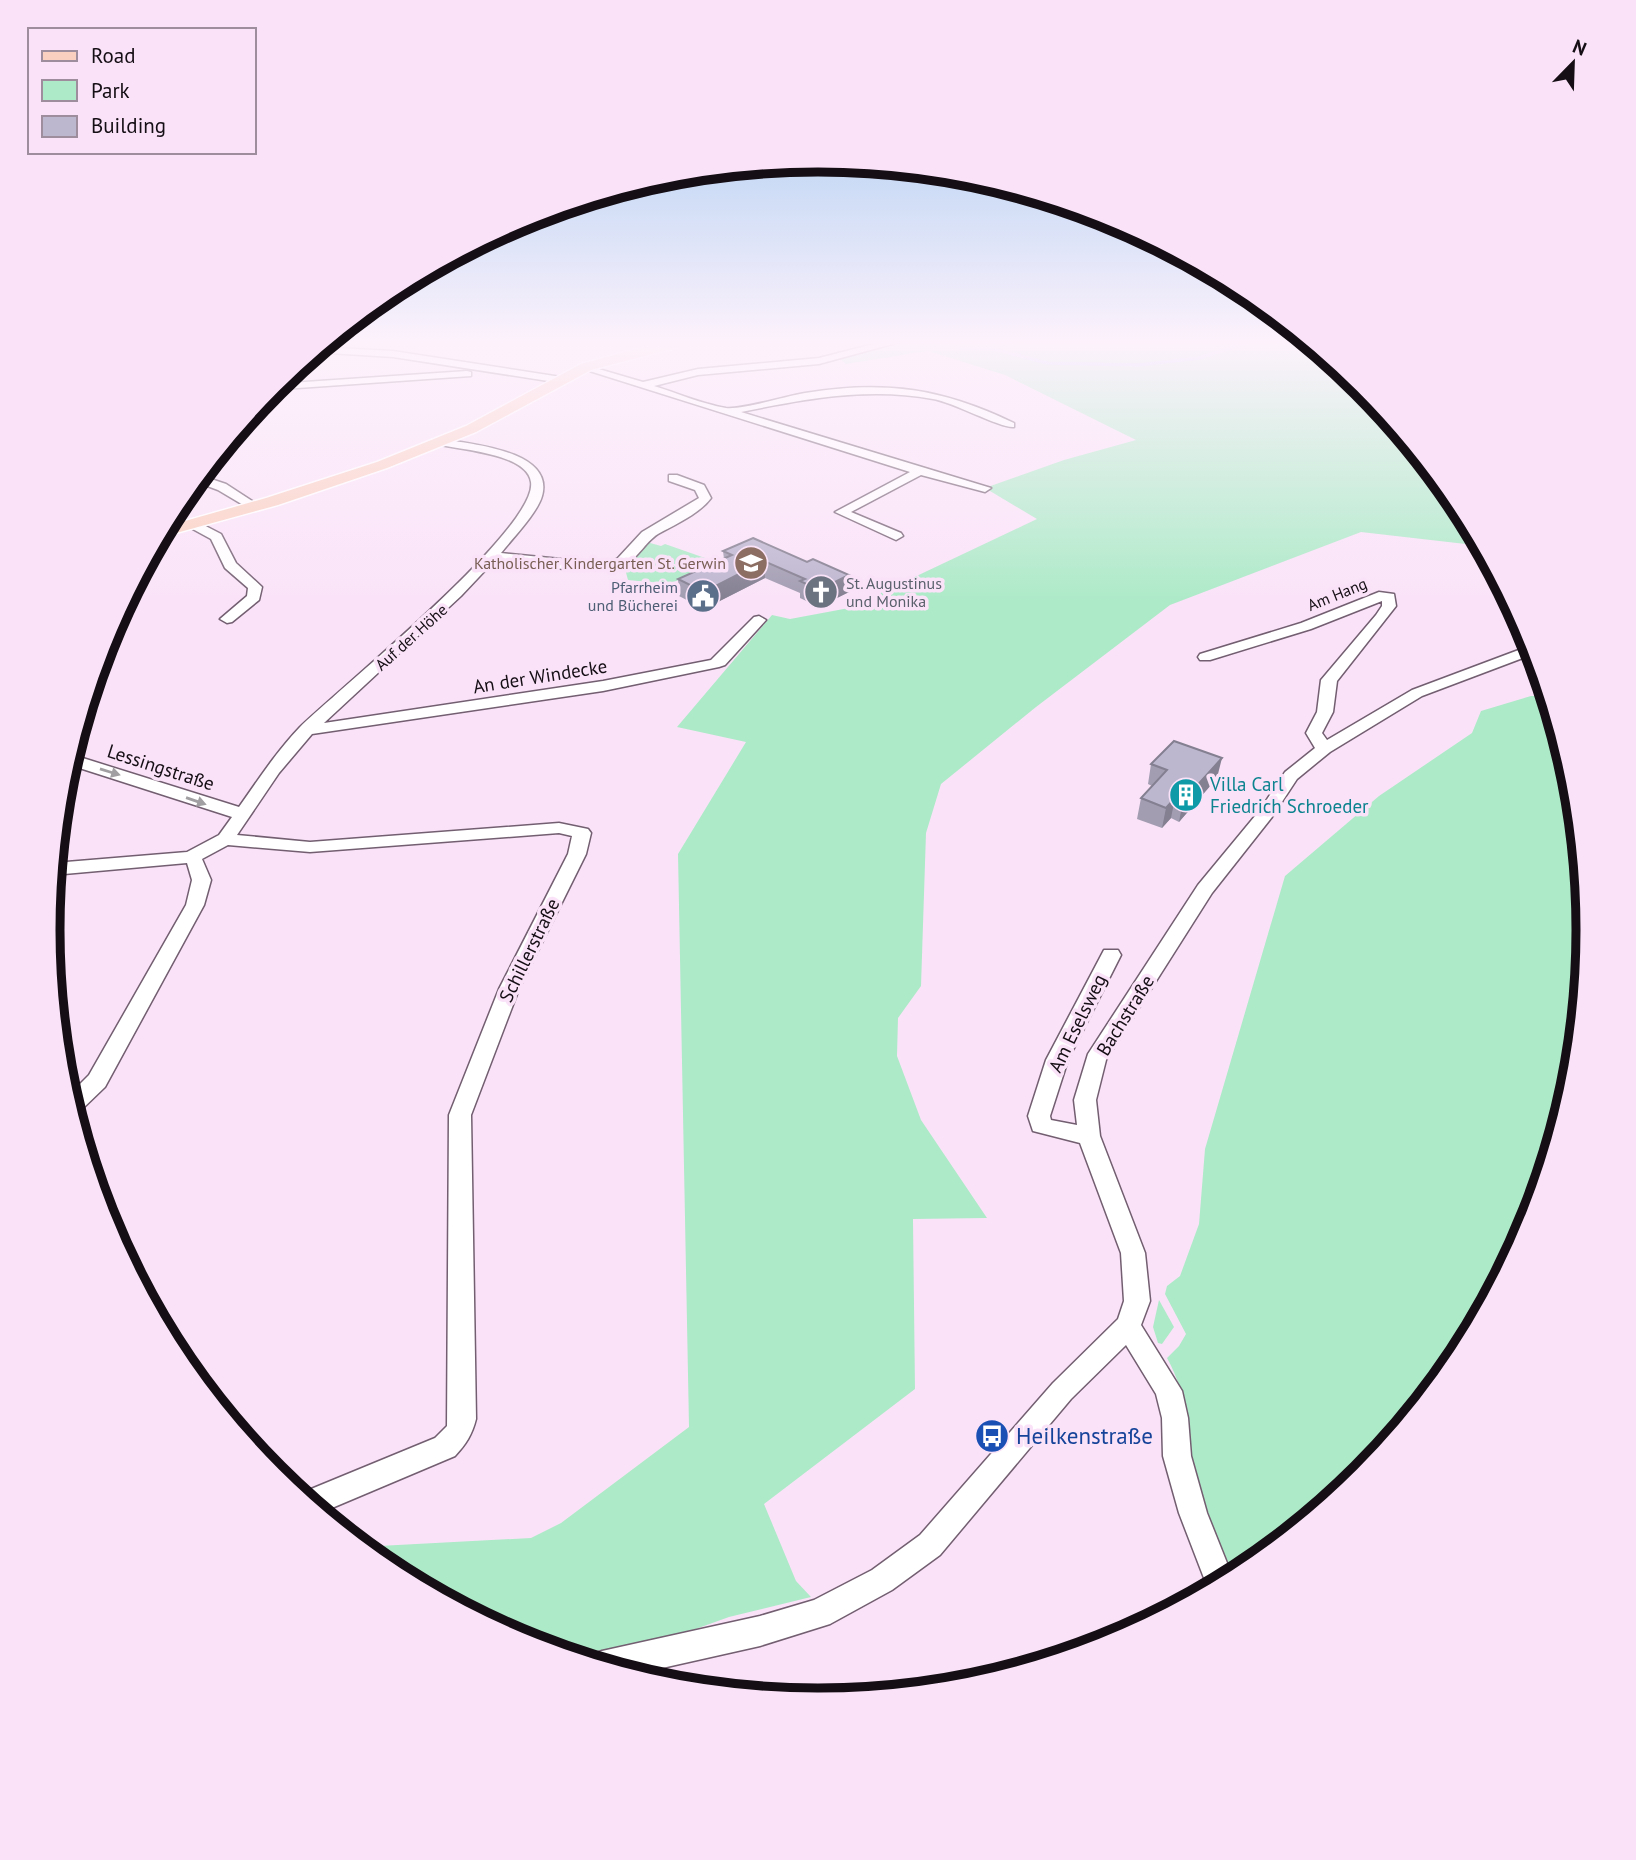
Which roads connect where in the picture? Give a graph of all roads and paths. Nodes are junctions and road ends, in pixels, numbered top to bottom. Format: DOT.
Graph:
graph roads {
  1 [pos="475,427"];
  2 [pos="778,427"];
  3 [pos="458,435"];
  4 [pos="441,442"];
  5 [pos="479,447"];
  6 [pos="919,471"];
  7 [pos="673,478"];
  8 [pos="206,482"];
  9 [pos="985,488"];
  10 [pos="254,506"];
  11 [pos="194,524"];
  12 [pos="175,529"];
  13 [pos="896,536"];
  14 [pos="492,556"];
  15 [pos="227,619"];
  16 [pos="759,620"];
  17 [pos="1524,653"];
  18 [pos="1205,657"];
  19 [pos="307,730"];
  20 [pos="1324,749"];
  21 [pos="79,762"];
  22 [pos="242,814"];
  23 [pos="225,839"];
  24 [pos="192,856"];
  25 [pos="62,868"];
  26 [pos="1111,955"];
  27 [pos="79,1099"];
  28 [pos="1089,1136"];
  29 [pos="1128,1326"];
  30 [pos="318,1500"];
  31 [pos="1217,1574"];
  32 [pos="619,1662"];
  1 -- 3 [label="main road"];
  2 -- 6 [label="street"];
  3 -- 4 [label="main road"];
  3 -- 5 [label="street, Auf der Höhe"];
  4 -- 5 [label="street, Auf der Höhe"];
  4 -- 10 [label="main road"];
  5 -- 14 [label="street, Auf der Höhe"];
  6 -- 9 [label="street"];
  6 -- 13 [label="street"];
  7 -- 14 [label="street"];
  8 -- 10 [label="street"];
  10 -- 11 [label="main road"];
  11 -- 12 [label="main road"];
  11 -- 15 [label="street"];
  14 -- 19 [label="street, Auf der Höhe"];
  16 -- 19 [label="street, An der Windecke"];
  17 -- 20 [label="street, Bachstraße"];
  18 -- 20 [label="street, Am Hang"];
  19 -- 22 [label="street, Auf der Höhe"];
  20 -- 28 [label="street, Bachstraße"];
  21 -- 22 [label="street, Lessingstraße, one-way"];
  22 -- 23 [label="street, Auf der Höhe"];
  23 -- 24 [label="street"];
  23 -- 30 [label="street, Schillerstraße"];
  24 -- 25 [label="street"];
  24 -- 27 [label="street"];
  26 -- 28 [label="street, Am Eselsweg"];
  28 -- 29 [label="street, Bachstraße"];
  29 -- 31 [label="street"];
  29 -- 32 [label="street"];
}
